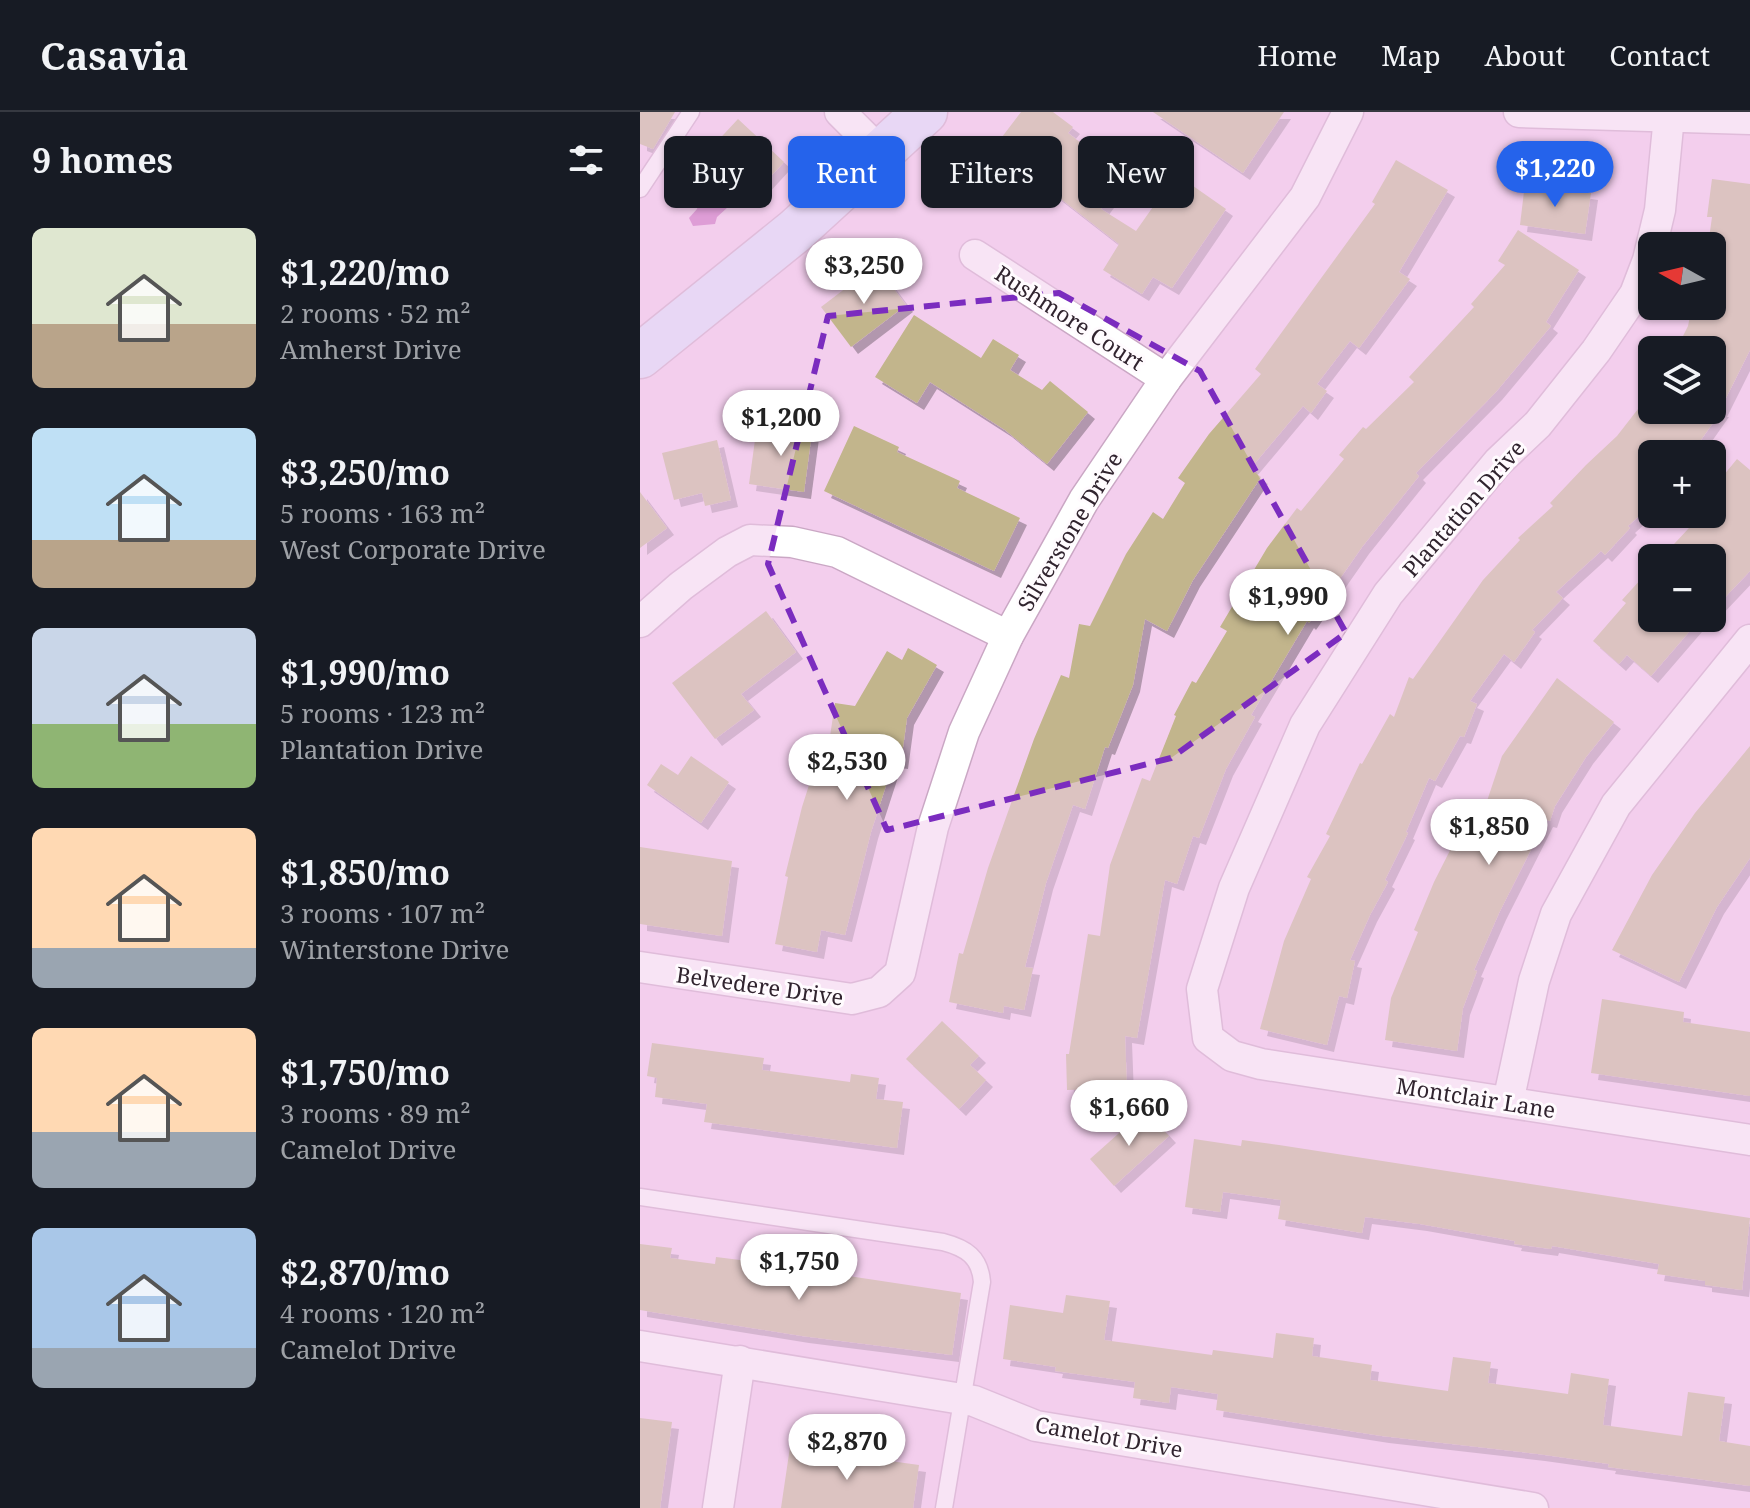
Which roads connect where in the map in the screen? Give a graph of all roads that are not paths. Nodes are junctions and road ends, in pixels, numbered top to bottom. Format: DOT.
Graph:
graph roads {
  1 [pos="691,112"];
  2 [pos="840,112"];
  3 [pos="925,112"];
  4 [pos="1348,112"];
  5 [pos="1519,112"];
  6 [pos="1669,116"];
  7 [pos="1750,119"];
  8 [pos="864,136"];
  9 [pos="901,136"];
  10 [pos="640,189"];
  11 [pos="820,208"];
  12 [pos="975,255"];
  13 [pos="640,356"];
  14 [pos="1166,379"];
  15 [pos="640,622"];
  16 [pos="1008,636"];
  17 [pos="1750,640"];
  18 [pos="640,967"];
  19 [pos="879,992"];
  20 [pos="1208,1038"];
  21 [pos="1508,1102"];
  22 [pos="1750,1140"];
  23 [pos="640,1197"];
  24 [pos="640,1346"];
  25 [pos="740,1361"];
  26 [pos="964,1399"];
  27 [pos="718,1508"];
  28 [pos="944,1508"];
  29 [pos="1533,1508"];
  1 -- 10 [label="lane"];
  2 -- 8 [label="street"];
  3 -- 9 [label="street"];
  4 -- 14 [label="street, Silverstone Drive"];
  5 -- 6 [label="street"];
  6 -- 7 [label="street"];
  6 -- 20 [label="street, Plantation Drive"];
  11 -- 13 [label="street"];
  12 -- 14 [label="street, Rushmore Court"];
  14 -- 16 [label="street, Silverstone Drive"];
  15 -- 16 [label="street"];
  16 -- 19 [label="street, Silverstone Drive"];
  17 -- 21 [label="street"];
  18 -- 19 [label="street, Belvedere Drive"];
  20 -- 21 [label="street, Montclair Lane"];
  21 -- 22 [label="street, Montclair Lane"];
  23 -- 26 [label="lane"];
  24 -- 25 [label="street, Camelot Drive"];
  25 -- 26 [label="street, Camelot Drive"];
  25 -- 27 [label="street"];
  26 -- 28 [label="lane"];
  26 -- 29 [label="street, Camelot Drive"];
}
